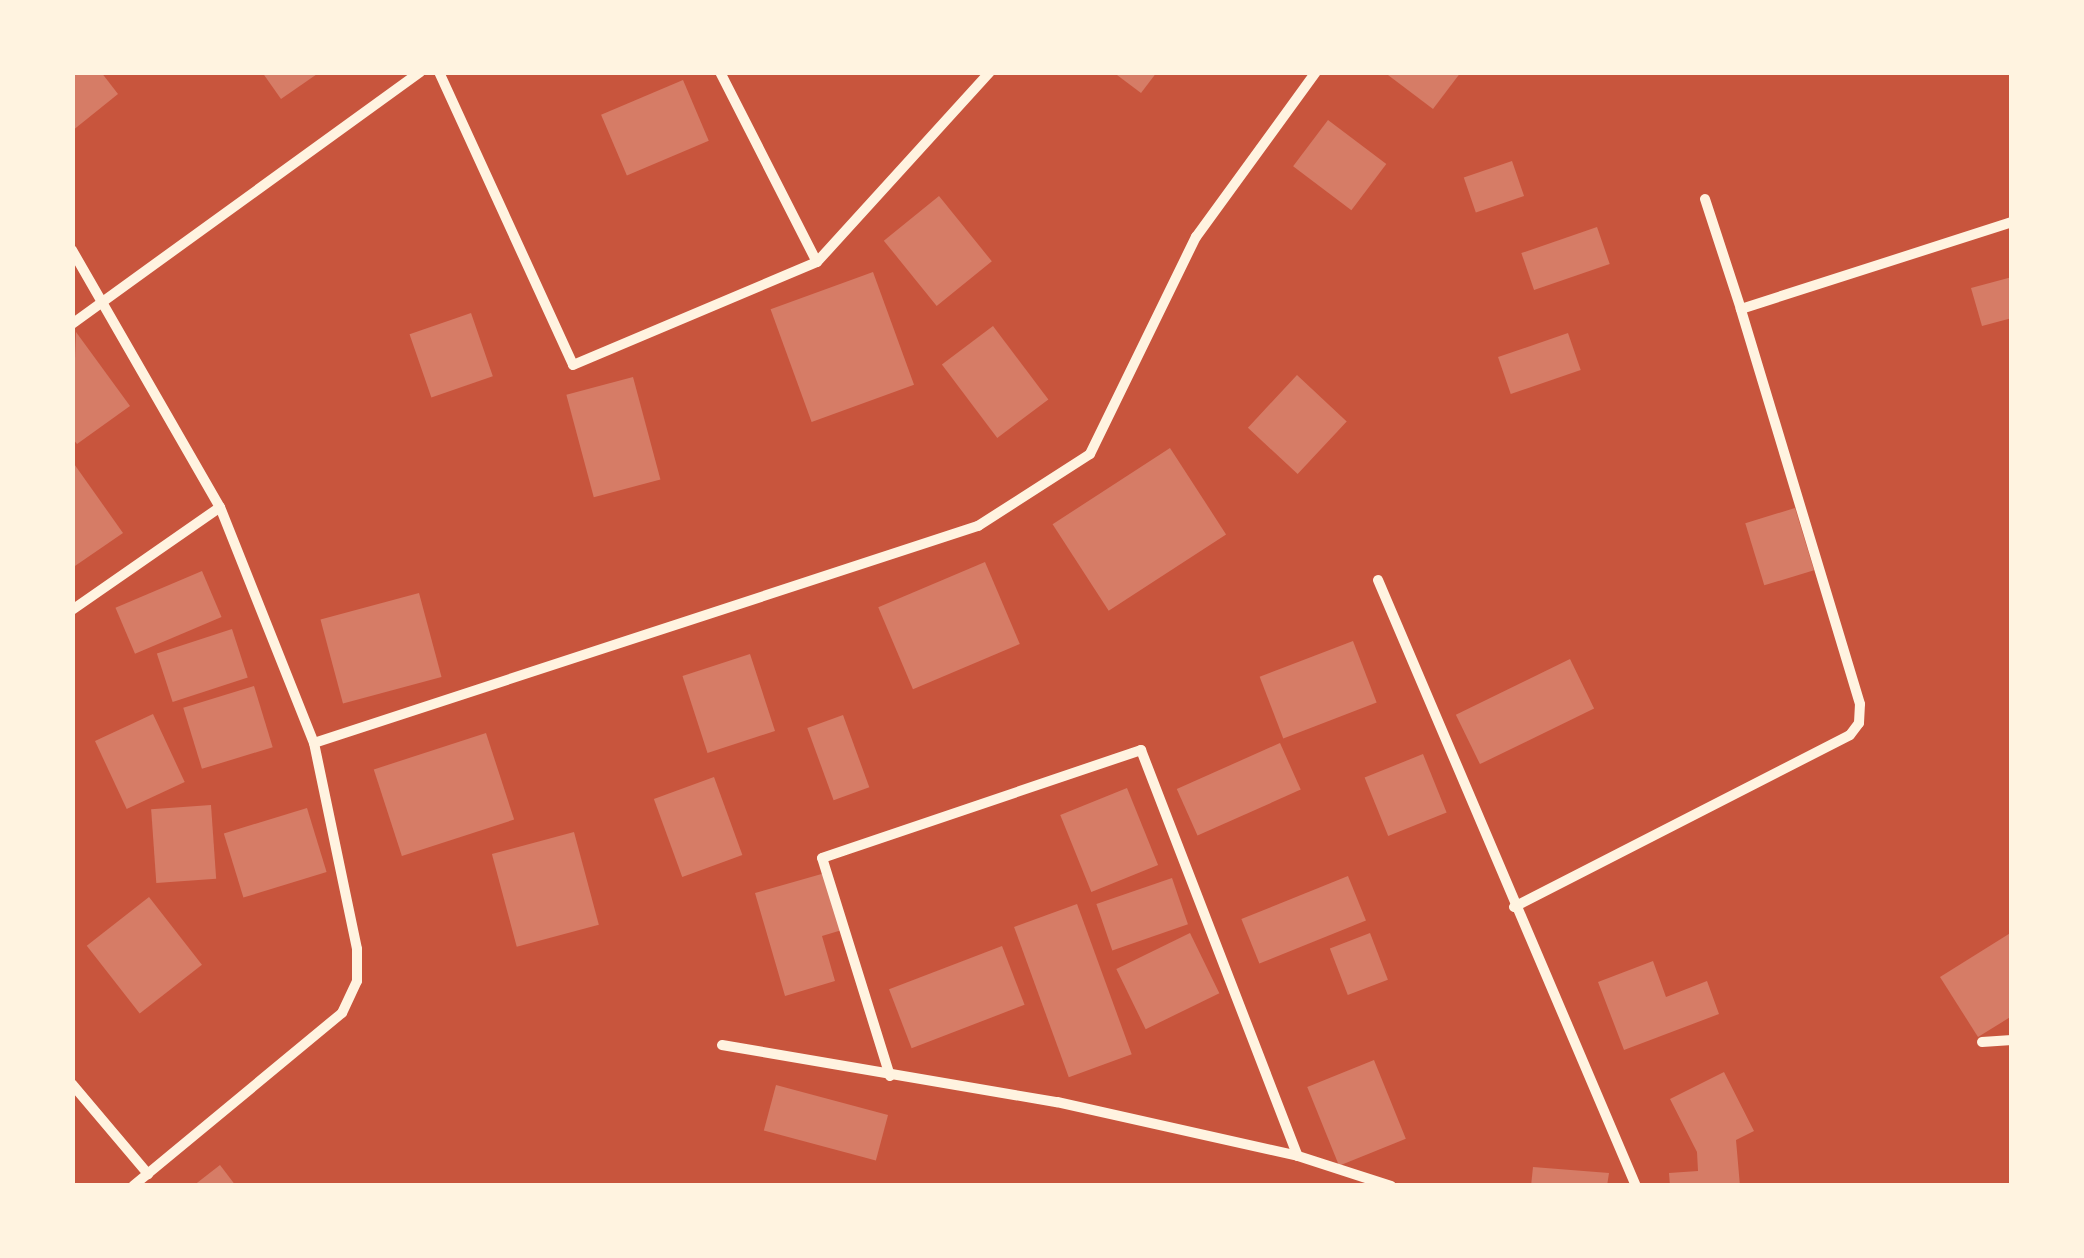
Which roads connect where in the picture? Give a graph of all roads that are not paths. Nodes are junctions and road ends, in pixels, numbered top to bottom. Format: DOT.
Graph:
graph roads {
  1 [pos="420,72"];
  2 [pos="439,72"];
  3 [pos="720,72"];
  4 [pos="990,72"];
  5 [pos="1316,72"];
  6 [pos="1705,199"];
  7 [pos="2012,222"];
  8 [pos="72,250"];
  9 [pos="817,262"];
  10 [pos="108,302"];
  11 [pos="1741,309"];
  12 [pos="72,324"];
  13 [pos="220,507"];
  14 [pos="1378,580"];
  15 [pos="72,610"];
  16 [pos="314,743"];
  17 [pos="1514,907"];
  18 [pos="2012,1040"];
  19 [pos="1982,1042"];
  20 [pos="722,1045"];
  21 [pos="890,1076"];
  22 [pos="72,1084"];
  23 [pos="1298,1156"];
  24 [pos="148,1174"];
  25 [pos="133,1186"];
  26 [pos="1391,1186"];
  27 [pos="1636,1186"];
  1 -- 10 [label="street"];
  2 -- 9 [label="street"];
  3 -- 9 [label="street"];
  4 -- 9 [label="street"];
  5 -- 16 [label="street"];
  6 -- 11 [label="street"];
  7 -- 11 [label="street"];
  8 -- 10 [label="street"];
  10 -- 12 [label="street"];
  10 -- 13 [label="street"];
  11 -- 17 [label="street"];
  13 -- 15 [label="street"];
  13 -- 16 [label="street"];
  14 -- 17 [label="street"];
  16 -- 24 [label="street"];
  17 -- 27 [label="street"];
  18 -- 19 [label="street"];
  20 -- 21 [label="street"];
  21 -- 23 [label="street"];
  21 -- 23 [label="street"];
  22 -- 24 [label="street"];
  23 -- 26 [label="street"];
  24 -- 25 [label="street"];
}
